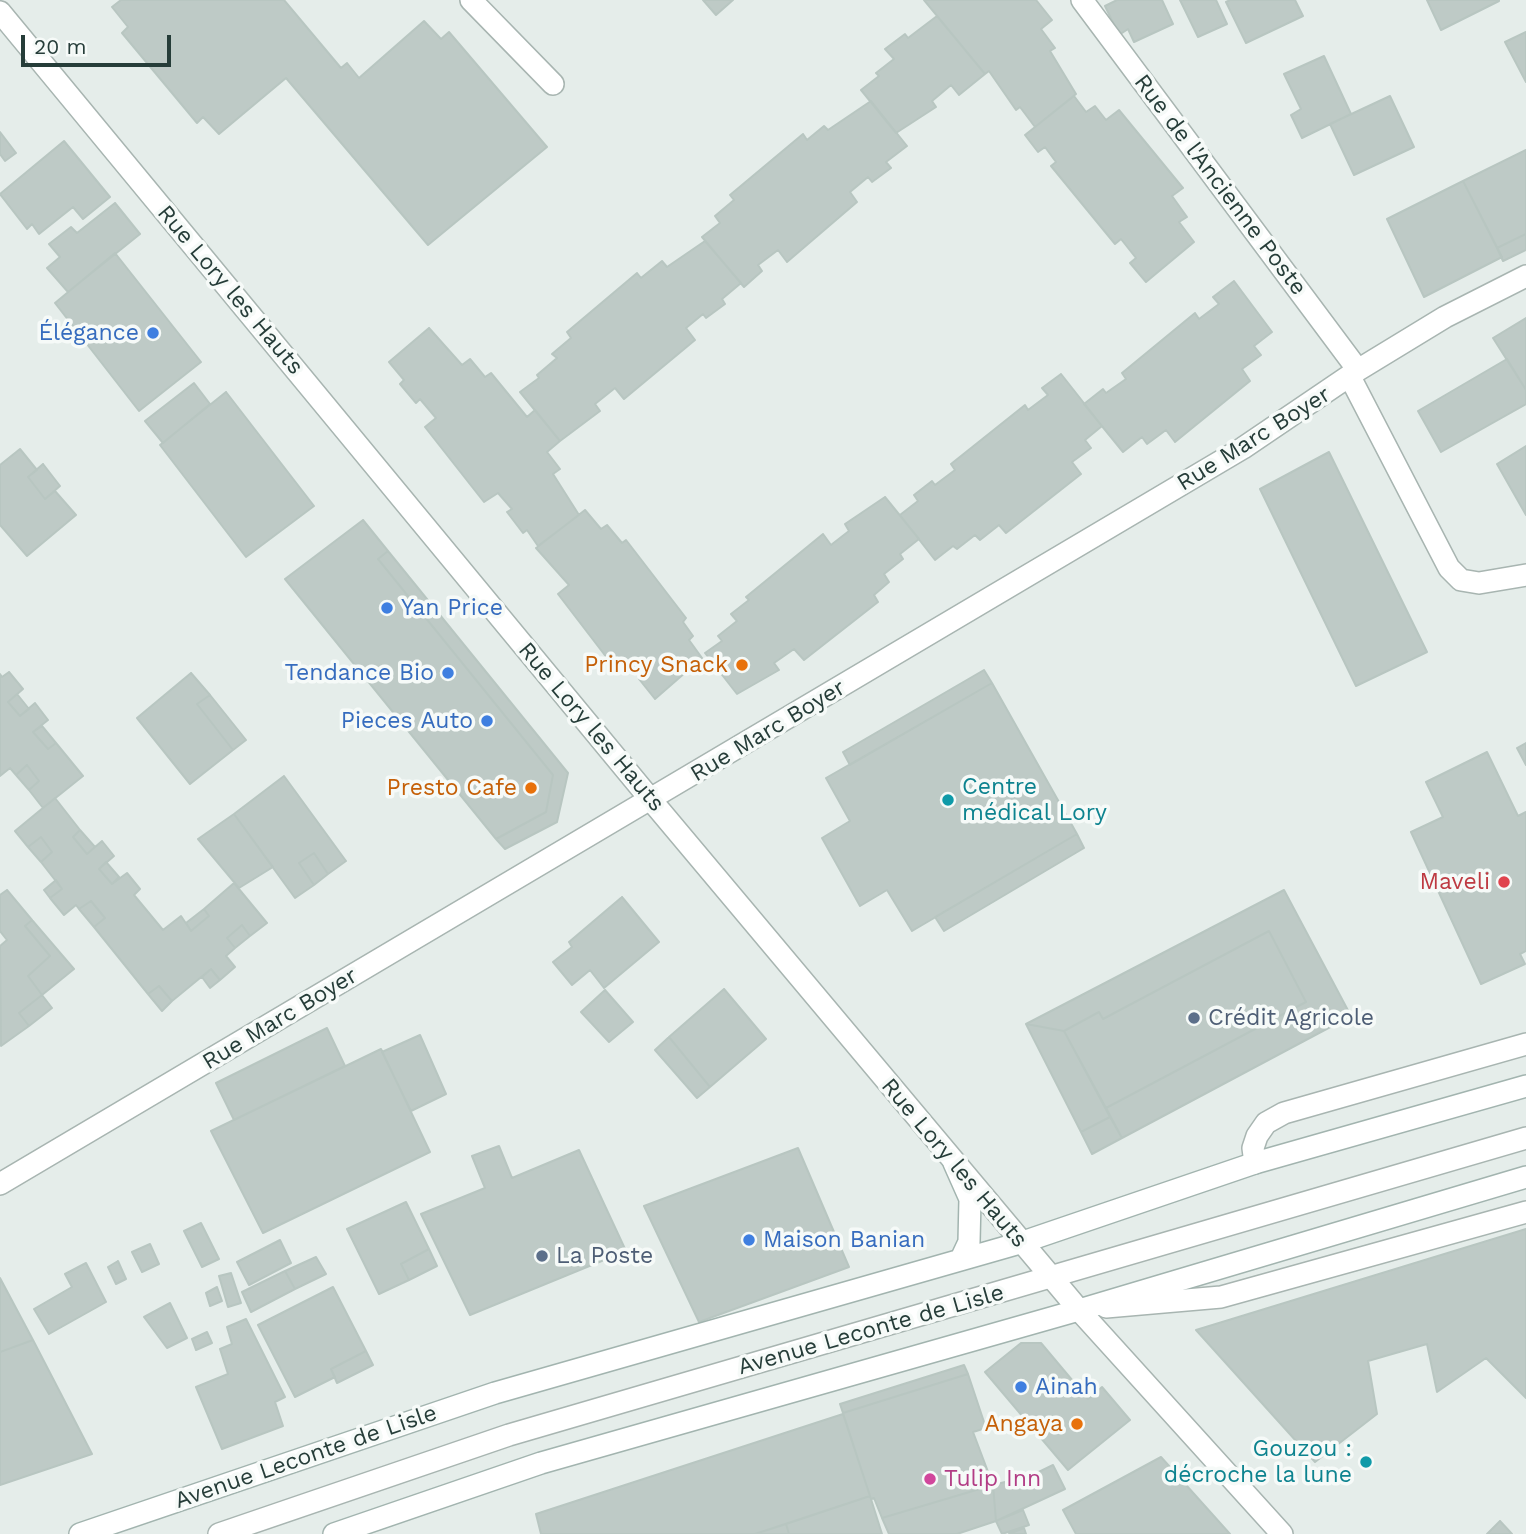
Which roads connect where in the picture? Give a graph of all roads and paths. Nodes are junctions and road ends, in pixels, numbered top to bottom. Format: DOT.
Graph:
graph roads {
  1 [pos="471,0"];
  2 [pos="1082,0"];
  3 [pos="0,12"];
  4 [pos="553,85"];
  5 [pos="1526,275"];
  6 [pos="1354,373"];
  7 [pos="1526,575"];
  8 [pos="651,800"];
  9 [pos="1526,1044"];
  10 [pos="1526,1086"];
  11 [pos="1526,1138"];
  12 [pos="954,1163"];
  13 [pos="1255,1163"];
  14 [pos="1526,1177"];
  15 [pos="2,1179"];
  16 [pos="1526,1212"];
  17 [pos="1020,1242"];
  18 [pos="961,1259"];
  19 [pos="1051,1278"];
  20 [pos="1079,1310"];
  21 [pos="80,1534"];
  22 [pos="219,1534"];
  23 [pos="334,1534"];
  24 [pos="1282,1534"];
  1 -- 4 [label="street"];
  2 -- 6 [label="street, Rue de l'Ancienne Poste"];
  3 -- 8 [label="street, Rue Lory les Hauts"];
  5 -- 6 [label="street, Rue Marc Boyer"];
  6 -- 7 [label="street, Rue Marc Boyer"];
  6 -- 8 [label="street, Rue Marc Boyer"];
  8 -- 12 [label="street, Rue Lory les Hauts"];
  8 -- 15 [label="street, Rue Marc Boyer"];
  9 -- 13 [label="street"];
  10 -- 13 [label="street, Avenue Leconte de Lisle"];
  11 -- 19 [label="street, Avenue Leconte de Lisle"];
  12 -- 17 [label="street, Rue Lory les Hauts"];
  12 -- 18 [label="street"];
  13 -- 17 [label="street, Avenue Leconte de Lisle"];
  14 -- 20 [label="street, Avenue Leconte de Lisle"];
  16 -- 20 [label="street"];
  17 -- 18 [label="street, Avenue Leconte de Lisle"];
  17 -- 19 [label="street, Rue Lory les Hauts"];
  18 -- 21 [label="street, Avenue Leconte de Lisle"];
  19 -- 20 [label="street, Rue Lory les Hauts"];
  19 -- 22 [label="street, Avenue Leconte de Lisle"];
  20 -- 23 [label="street, Avenue Leconte de Lisle"];
  20 -- 24 [label="street, Rue Lory les Hauts"];
}
